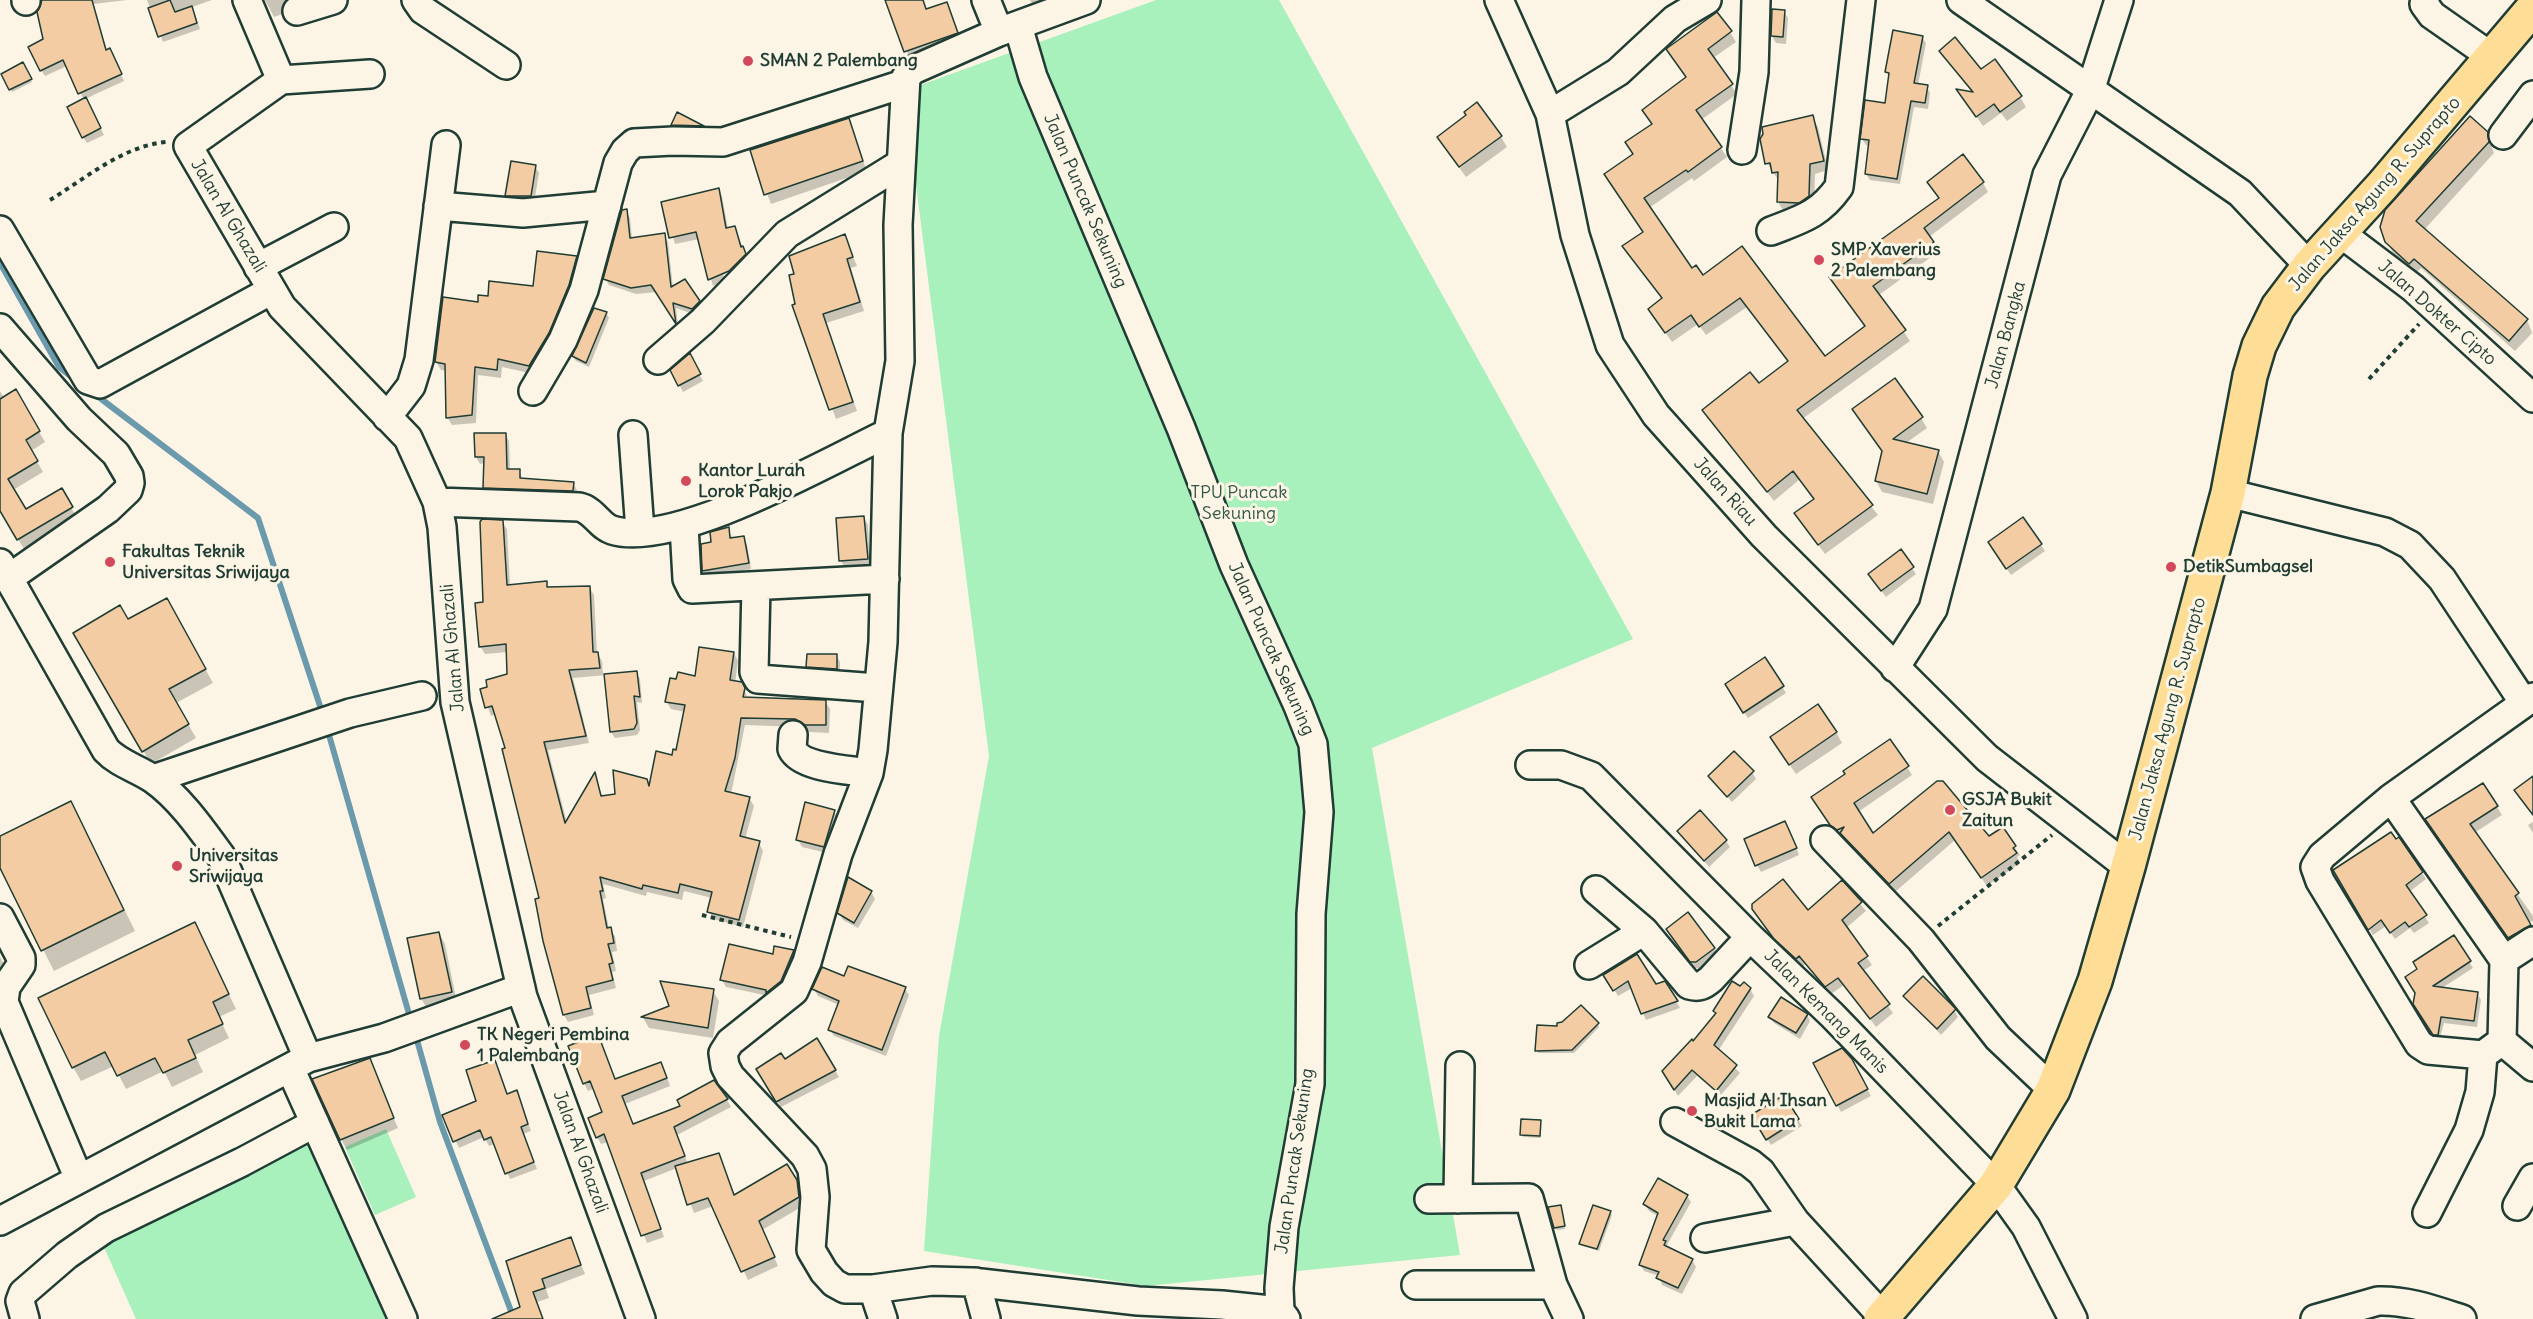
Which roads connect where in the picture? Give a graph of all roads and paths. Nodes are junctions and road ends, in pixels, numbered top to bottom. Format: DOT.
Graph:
graph roads {
  1 [pos="247,0"];
  2 [pos="333,0"];
  3 [pos="416,0"];
  4 [pos="986,0"];
  5 [pos="1086,0"];
  6 [pos="1499,0"];
  7 [pos="1707,0"];
  8 [pos="1756,0"];
  9 [pos="1861,0"];
  10 [pos="1961,0"];
  11 [pos="2119,0"];
  12 [pos="2425,0"];
  13 [pos="297,11"];
  14 [pos="2531,16"];
  15 [pos="1009,29"];
  16 [pos="2492,57"];
  17 [pos="506,65"];
  18 [pos="370,74"];
  19 [pos="908,77"];
  20 [pos="281,80"];
  21 [pos="2090,91"];
  22 [pos="2533,95"];
  23 [pos="1550,114"];
  24 [pos="2503,135"];
  25 [pos="446,144"];
  26 [pos="188,147"];
  27 [pos="1742,150"];
  28 [pos="900,164"];
  29 [pos="50,200"];
  30 [pos="607,205"];
  31 [pos="438,206"];
  32 [pos="334,227"];
  33 [pos="0,230"];
  34 [pos="1771,231"];
  35 [pos="2339,232"];
  36 [pos="2309,266"];
  37 [pos="258,267"];
  38 [pos="272,290"];
  39 [pos="2434,308"];
  40 [pos="0,328"];
  41 [pos="658,360"];
  42 [pos="2369,379"];
  43 [pos="532,391"];
  44 [pos="2533,398"];
  45 [pos="387,417"];
  46 [pos="888,434"];
  47 [pos="633,435"];
  48 [pos="2228,493"];
  49 [pos="437,501"];
  50 [pos="684,526"];
  51 [pos="640,531"];
  52 [pos="4,570"];
  53 [pos="885,579"];
  54 [pos="756,586"];
  55 [pos="1894,668"];
  56 [pos="878,688"];
  57 [pos="422,696"];
  58 [pos="2529,700"];
  59 [pos="793,735"];
  60 [pos="1530,765"];
  61 [pos="869,773"];
  62 [pos="153,779"];
  63 [pos="2391,798"];
  64 [pos="2070,820"];
  65 [pos="1825,840"];
  66 [pos="2128,867"];
  67 [pos="1596,890"];
  68 [pos="702,915"];
  69 [pos="0,918"];
  70 [pos="1644,931"];
  71 [pos="1750,937"];
  72 [pos="1921,940"];
  73 [pos="2533,941"];
  74 [pos="813,942"];
  75 [pos="2504,960"];
  76 [pos="1589,965"];
  77 [pos="521,988"];
  78 [pos="2493,1048"];
  79 [pos="299,1063"];
  80 [pos="1460,1066"];
  81 [pos="2533,1067"];
  82 [pos="2053,1090"];
  83 [pos="1675,1122"];
  84 [pos="315,1123"];
  85 [pos="2533,1178"];
  86 [pos="79,1179"];
  87 [pos="1996,1185"];
  88 [pos="1429,1199"];
  89 [pos="1458,1199"];
  90 [pos="2517,1206"];
  91 [pos="2427,1213"];
  92 [pos="1,1218"];
  93 [pos="1795,1221"];
  94 [pos="1705,1238"];
  95 [pos="976,1282"];
  96 [pos="1416,1285"];
  97 [pos="1553,1285"];
  98 [pos="873,1290"];
  99 [pos="1283,1315"];
  100 [pos="2444,1316"];
  101 [pos="1882,1318"];
  102 [pos="26,1319"];
  103 [pos="403,1319"];
  104 [pos="641,1319"];
  105 [pos="882,1319"];
  106 [pos="986,1319"];
  107 [pos="1569,1319"];
  108 [pos="2073,1319"];
  109 [pos="2315,1319"];
  1 -- 20 [label="street"];
  2 -- 13 [label="street"];
  3 -- 17 [label="street"];
  4 -- 15 [label="street, Jalan Puncak Sekuning"];
  5 -- 15 [label="street"];
  6 -- 23 [label="street, Jalan Riau"];
  7 -- 23 [label="street"];
  8 -- 27 [label="street"];
  9 -- 34 [label="street"];
  10 -- 21 [label="street"];
  11 -- 21 [label="street, Jalan Bangka"];
  12 -- 16 [label="street"];
  14 -- 16 [label="main road, Jalan Jaksa Agung R. Suprapto"];
  15 -- 19 [label="street"];
  15 -- 99 [label="street, Jalan Puncak Sekuning"];
  16 -- 35 [label="main road, Jalan Jaksa Agung R. Suprapto"];
  18 -- 20 [label="street"];
  19 -- 28 [label="street"];
  19 -- 30 [label="street"];
  20 -- 26 [label="street, Jalan Al Ghazali"];
  21 -- 36 [label="street"];
  21 -- 55 [label="street, Jalan Bangka"];
  22 -- 24 [label="street"];
  23 -- 55 [label="street, Jalan Riau"];
  25 -- 31 [label="street"];
  26 -- 29 [label="path"];
  26 -- 37 [label="street, Jalan Al Ghazali"];
  28 -- 41 [label="street"];
  28 -- 46 [label="street"];
  30 -- 31 [label="street"];
  30 -- 43 [label="street"];
  31 -- 45 [label="street"];
  32 -- 37 [label="street"];
  33 -- 38 [label="street"];
  35 -- 36 [label="main road, Jalan Jaksa Agung R. Suprapto"];
  35 -- 39 [label="street, Jalan Dokter Cipto"];
  36 -- 48 [label="main road, Jalan Jaksa Agung R. Suprapto"];
  37 -- 38 [label="street, Jalan Al Ghazali"];
  38 -- 45 [label="street, Jalan Al Ghazali"];
  39 -- 42 [label="path"];
  39 -- 44 [label="street, Jalan Dokter Cipto"];
  40 -- 52 [label="street"];
  45 -- 49 [label="street, Jalan Al Ghazali"];
  46 -- 50 [label="street"];
  46 -- 53 [label="street"];
  47 -- 51 [label="street"];
  48 -- 58 [label="street"];
  48 -- 66 [label="main road, Jalan Jaksa Agung R. Suprapto"];
  49 -- 51 [label="street"];
  49 -- 77 [label="street, Jalan Al Ghazali"];
  50 -- 51 [label="street"];
  50 -- 54 [label="street"];
  52 -- 62 [label="street"];
  53 -- 54 [label="street"];
  53 -- 56 [label="street"];
  54 -- 56 [label="street"];
  55 -- 64 [label="street, Jalan Riau"];
  56 -- 61 [label="street"];
  57 -- 62 [label="street"];
  58 -- 63 [label="street"];
  59 -- 61 [label="street"];
  60 -- 71 [label="street, Jalan Kemang Manis"];
  61 -- 74 [label="street"];
  62 -- 79 [label="street"];
  63 -- 75 [label="street"];
  63 -- 78 [label="street"];
  64 -- 66 [label="street, Jalan Riau"];
  64 -- 72 [label="path"];
  65 -- 72 [label="street"];
  66 -- 82 [label="main road, Jalan Jaksa Agung R. Suprapto"];
  67 -- 70 [label="street"];
  68 -- 74 [label="path"];
  69 -- 86 [label="street"];
  70 -- 71 [label="street"];
  70 -- 76 [label="street"];
  71 -- 87 [label="street, Jalan Kemang Manis"];
  72 -- 82 [label="street"];
  73 -- 75 [label="street"];
  74 -- 98 [label="street"];
  75 -- 78 [label="street"];
  77 -- 79 [label="street"];
  77 -- 104 [label="street, Jalan Al Ghazali"];
  78 -- 81 [label="street"];
  78 -- 91 [label="street"];
  79 -- 84 [label="street"];
  79 -- 86 [label="street"];
  80 -- 89 [label="street"];
  82 -- 87 [label="main road, Jalan Jaksa Agung R. Suprapto"];
  83 -- 93 [label="street"];
  84 -- 102 [label="street"];
  84 -- 103 [label="street"];
  85 -- 90 [label="street"];
  86 -- 92 [label="street"];
  87 -- 101 [label="main road, Jalan Jaksa Agung R. Suprapto"];
  87 -- 108 [label="street, Jalan Kemang Manis"];
  88 -- 89 [label="street"];
  89 -- 97 [label="street"];
  93 -- 94 [label="street"];
  93 -- 101 [label="street"];
  95 -- 98 [label="street"];
  95 -- 99 [label="street"];
  95 -- 106 [label="street"];
  96 -- 97 [label="street"];
  97 -- 107 [label="street"];
  98 -- 105 [label="street"];
  100 -- 109 [label="street"];
}
